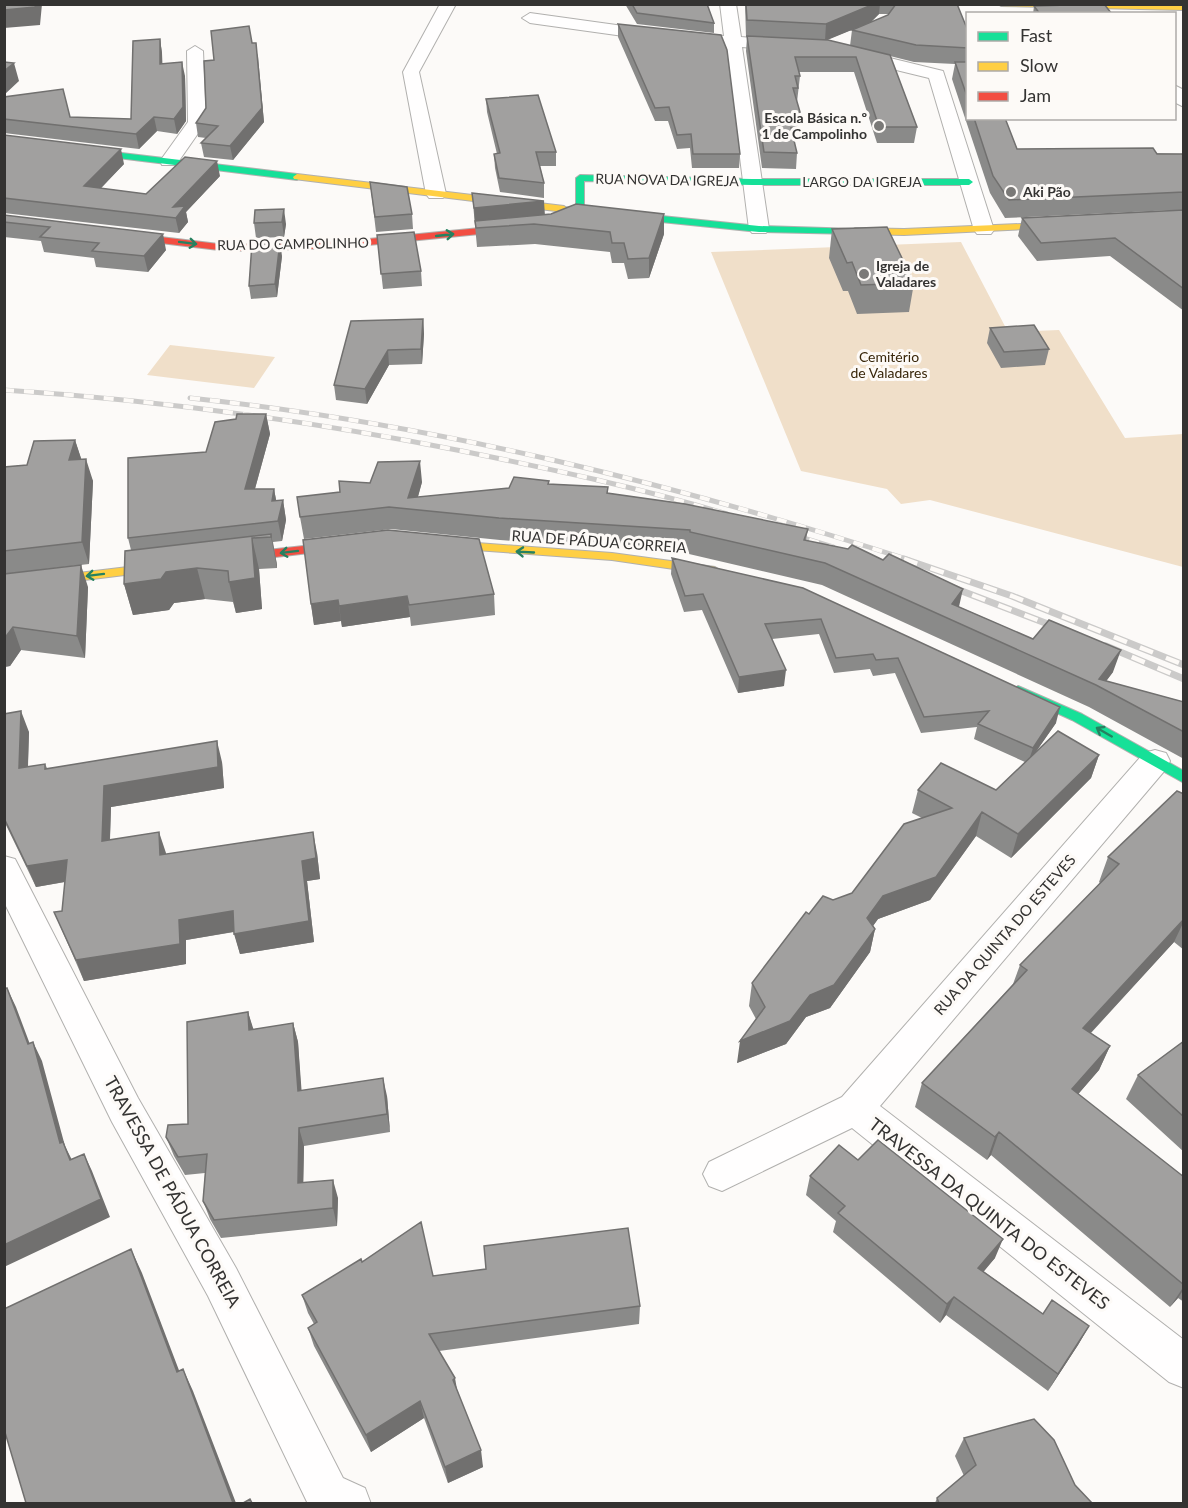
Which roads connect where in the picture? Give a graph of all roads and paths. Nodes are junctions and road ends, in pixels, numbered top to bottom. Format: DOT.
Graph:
graph roads {
  1 [pos="448,4"];
  2 [pos="728,4"];
  3 [pos="1000,4"];
  4 [pos="1142,4"];
  5 [pos="1184,7"];
  6 [pos="530,18"];
  7 [pos="733,43"];
  8 [pos="804,46"];
  9 [pos="838,50"];
  10 [pos="195,51"];
  11 [pos="4,141"];
  12 [pos="169,161"];
  13 [pos="752,182"];
  14 [pos="969,182"];
  15 [pos="436,194"];
  16 [pos="579,212"];
  17 [pos="1078,224"];
  18 [pos="759,229"];
  19 [pos="984,230"];
  20 [pos="102,233"];
  21 [pos="359,543"];
  22 [pos="424,543"];
  23 [pos="219,560"];
  24 [pos="183,564"];
  25 [pos="734,576"];
  26 [pos="4,586"];
  27 [pos="1005,684"];
  28 [pos="1155,762"];
  29 [pos="1184,778"];
  30 [pos="4,868"];
  31 [pos="855,1108"];
  32 [pos="722,1174"];
  33 [pos="1184,1367"];
  34 [pos="349,1503"];
  1 -- 15 [label="street"];
  2 -- 7 [label="street, RUA NOVA DA IGREJA"];
  3 -- 5 [label="main road"];
  4 -- 5 [label="main road"];
  6 -- 7 [label="street"];
  7 -- 8 [label="street"];
  7 -- 13 [label="street, RUA NOVA DA IGREJA"];
  9 -- 14 [label="street"];
  10 -- 12 [label="street"];
  11 -- 12 [label="main road"];
  12 -- 15 [label="main road"];
  13 -- 14 [label="main road, LARGO DA IGREJA"];
  13 -- 16 [label="main road, RUA NOVA DA IGREJA"];
  13 -- 18 [label="street"];
  14 -- 19 [label="street"];
  15 -- 16 [label="main road"];
  16 -- 18 [label="main road"];
  20 -- 16 [label="main road, RUA DO CAMPOLINHO, one-way"];
  17 -- 19 [label="main road"];
  18 -- 19 [label="main road"];
  21 -- 23 [label="main road, one-way"];
  25 -- 22 [label="main road, RUA DE PÁDUA CORREIA, one-way"];
  24 -- 26 [label="main road, one-way"];
  28 -- 27 [label="main road, one-way"];
  28 -- 29 [label="main road"];
  28 -- 31 [label="street, RUA DA QUINTA DO ESTEVES"];
  30 -- 34 [label="street, TRAVESSA DE PÁDUA CORREIA"];
  31 -- 32 [label="street, TRAVESSA DA QUINTA DO ESTEVES"];
  31 -- 33 [label="street, TRAVESSA DA QUINTA DO ESTEVES"];
}
